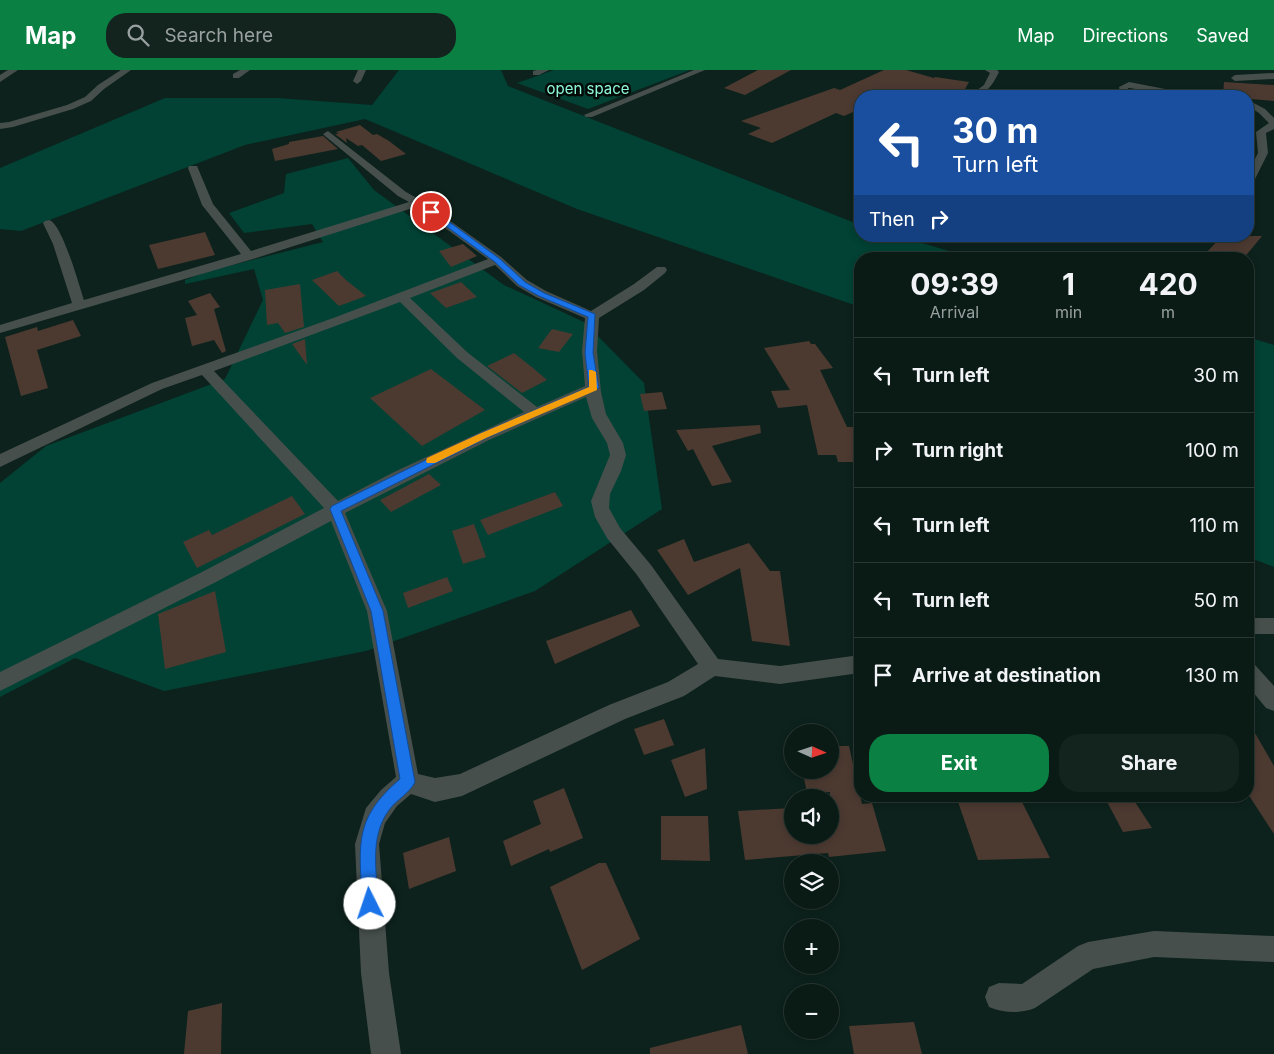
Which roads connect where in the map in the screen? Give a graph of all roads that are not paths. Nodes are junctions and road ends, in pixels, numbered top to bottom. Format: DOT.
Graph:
graph roads {
  1 [pos="14,70"];
  2 [pos="126,70"];
  3 [pos="246,70"];
  4 [pos="362,70"];
  5 [pos="545,70"];
  6 [pos="701,70"];
  7 [pos="990,70"];
  8 [pos="536,73"];
  9 [pos="1232,74"];
  10 [pos="236,76"];
  11 [pos="1274,76"];
  12 [pos="0,80"];
  13 [pos="356,81"];
  14 [pos="1239,87"];
  15 [pos="982,90"];
  16 [pos="1124,90"];
  17 [pos="1155,90"];
  18 [pos="1254,107"];
  19 [pos="1254,108"];
  20 [pos="1274,114"];
  21 [pos="589,115"];
  22 [pos="0,126"];
  23 [pos="328,134"];
  24 [pos="193,168"];
  25 [pos="1254,172"];
  26 [pos="418,203"];
  27 [pos="49,223"];
  28 [pos="249,256"];
  29 [pos="497,260"];
  30 [pos="661,270"];
  31 [pos="402,297"];
  32 [pos="80,306"];
  33 [pos="592,316"];
  34 [pos="0,329"];
  35 [pos="204,369"];
  36 [pos="594,388"];
  37 [pos="535,413"];
  38 [pos="0,461"];
  39 [pos="335,509"];
  40 [pos="1254,626"];
  41 [pos="1274,626"];
  42 [pos="854,665"];
  43 [pos="712,667"];
  44 [pos="1254,679"];
  45 [pos="0,682"];
  46 [pos="1274,702"];
  47 [pos="408,782"];
  48 [pos="1274,949"];
  49 [pos="999,997"];
  50 [pos="386,1054"];
  1 -- 12 [label="street"];
  2 -- 22 [label="street"];
  3 -- 10 [label="street"];
  4 -- 13 [label="street"];
  5 -- 8 [label="street"];
  6 -- 21 [label="street"];
  7 -- 15 [label="street"];
  9 -- 11 [label="street"];
  9 -- 14 [label="street"];
  16 -- 17 [label="street"];
  18 -- 20 [label="street"];
  19 -- 25 [label="street"];
  23 -- 26 [label="street"];
  24 -- 28 [label="street"];
  26 -- 28 [label="street"];
  26 -- 29 [label="street"];
  27 -- 32 [label="street"];
  28 -- 32 [label="street"];
  29 -- 31 [label="street"];
  29 -- 33 [label="street"];
  30 -- 33 [label="street"];
  31 -- 35 [label="street"];
  31 -- 37 [label="street"];
  32 -- 34 [label="street"];
  33 -- 36 [label="street"];
  35 -- 38 [label="street"];
  35 -- 39 [label="street"];
  36 -- 37 [label="street"];
  36 -- 43 [label="street"];
  37 -- 39 [label="street"];
  39 -- 45 [label="street"];
  39 -- 47 [label="street"];
  40 -- 41 [label="street"];
  42 -- 43 [label="street"];
  43 -- 47 [label="street"];
  44 -- 46 [label="street"];
  47 -- 50 [label="street"];
  48 -- 49 [label="street"];
}
